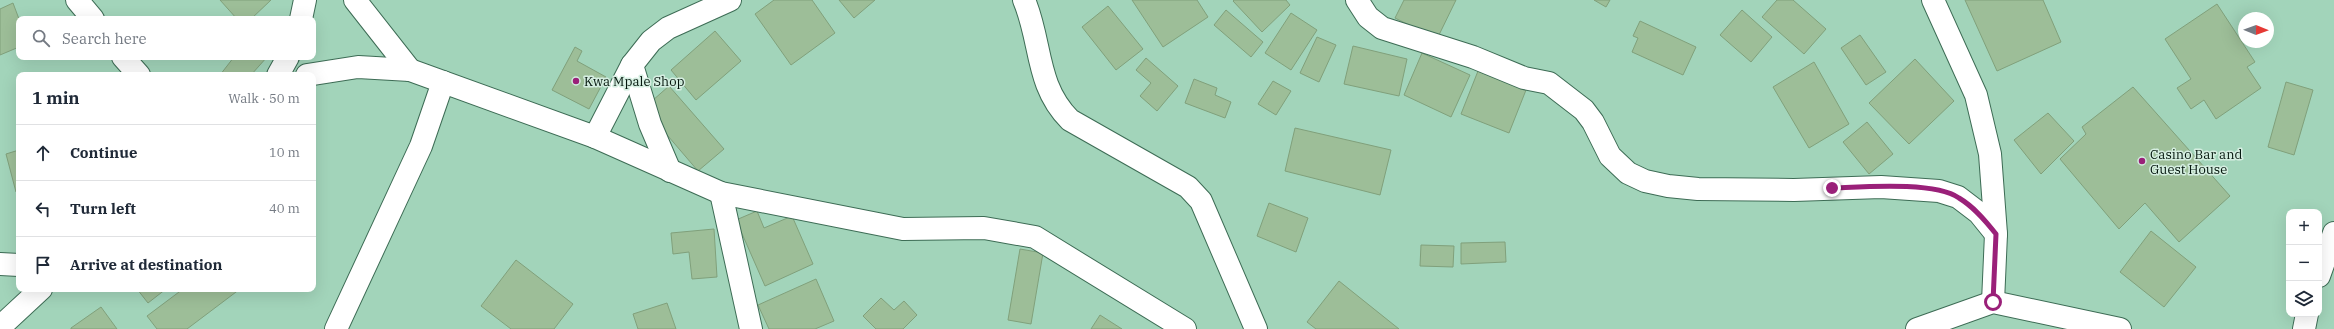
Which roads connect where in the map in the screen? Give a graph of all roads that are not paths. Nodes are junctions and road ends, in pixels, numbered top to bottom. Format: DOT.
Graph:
graph roads {
  1 [pos="77,0"];
  2 [pos="305,0"];
  3 [pos="355,0"];
  4 [pos="730,0"];
  5 [pos="1024,0"];
  6 [pos="1357,0"];
  7 [pos="1933,0"];
  8 [pos="90,16"];
  9 [pos="302,16"];
  10 [pos="126,60"];
  11 [pos="286,60"];
  12 [pos="632,65"];
  13 [pos="410,70"];
  14 [pos="136,72"];
  15 [pos="280,72"];
  16 [pos="316,74"];
  17 [pos="443,82"];
  18 [pos="595,137"];
  19 [pos="670,171"];
  20 [pos="721,193"];
  21 [pos="2334,233"];
  22 [pos="1996,234"];
  23 [pos="0,264"];
  24 [pos="16,264"];
  25 [pos="2322,267"];
  26 [pos="38,292"];
  27 [pos="1993,302"];
  28 [pos="2306,317"];
  29 [pos="0,327"];
  30 [pos="336,329"];
  31 [pos="751,329"];
  32 [pos="1185,329"];
  33 [pos="1256,329"];
  34 [pos="1917,329"];
  35 [pos="2120,329"];
  36 [pos="2304,329"];
  1 -- 8 [label="street"];
  2 -- 9 [label="street"];
  3 -- 13 [label="street"];
  4 -- 12 [label="street"];
  5 -- 33 [label="street"];
  6 -- 22 [label="street"];
  7 -- 22 [label="street"];
  10 -- 14 [label="street"];
  11 -- 15 [label="street"];
  12 -- 18 [label="street"];
  12 -- 19 [label="street"];
  13 -- 16 [label="street"];
  13 -- 17 [label="street"];
  17 -- 18 [label="street"];
  17 -- 30 [label="street"];
  18 -- 19 [label="street"];
  19 -- 20 [label="street"];
  20 -- 31 [label="street"];
  20 -- 32 [label="street"];
  21 -- 25 [label="street"];
  22 -- 27 [label="street"];
  23 -- 24 [label="street"];
  26 -- 29 [label="street"];
  27 -- 34 [label="street"];
  27 -- 35 [label="street"];
  28 -- 36 [label="street"];
}
